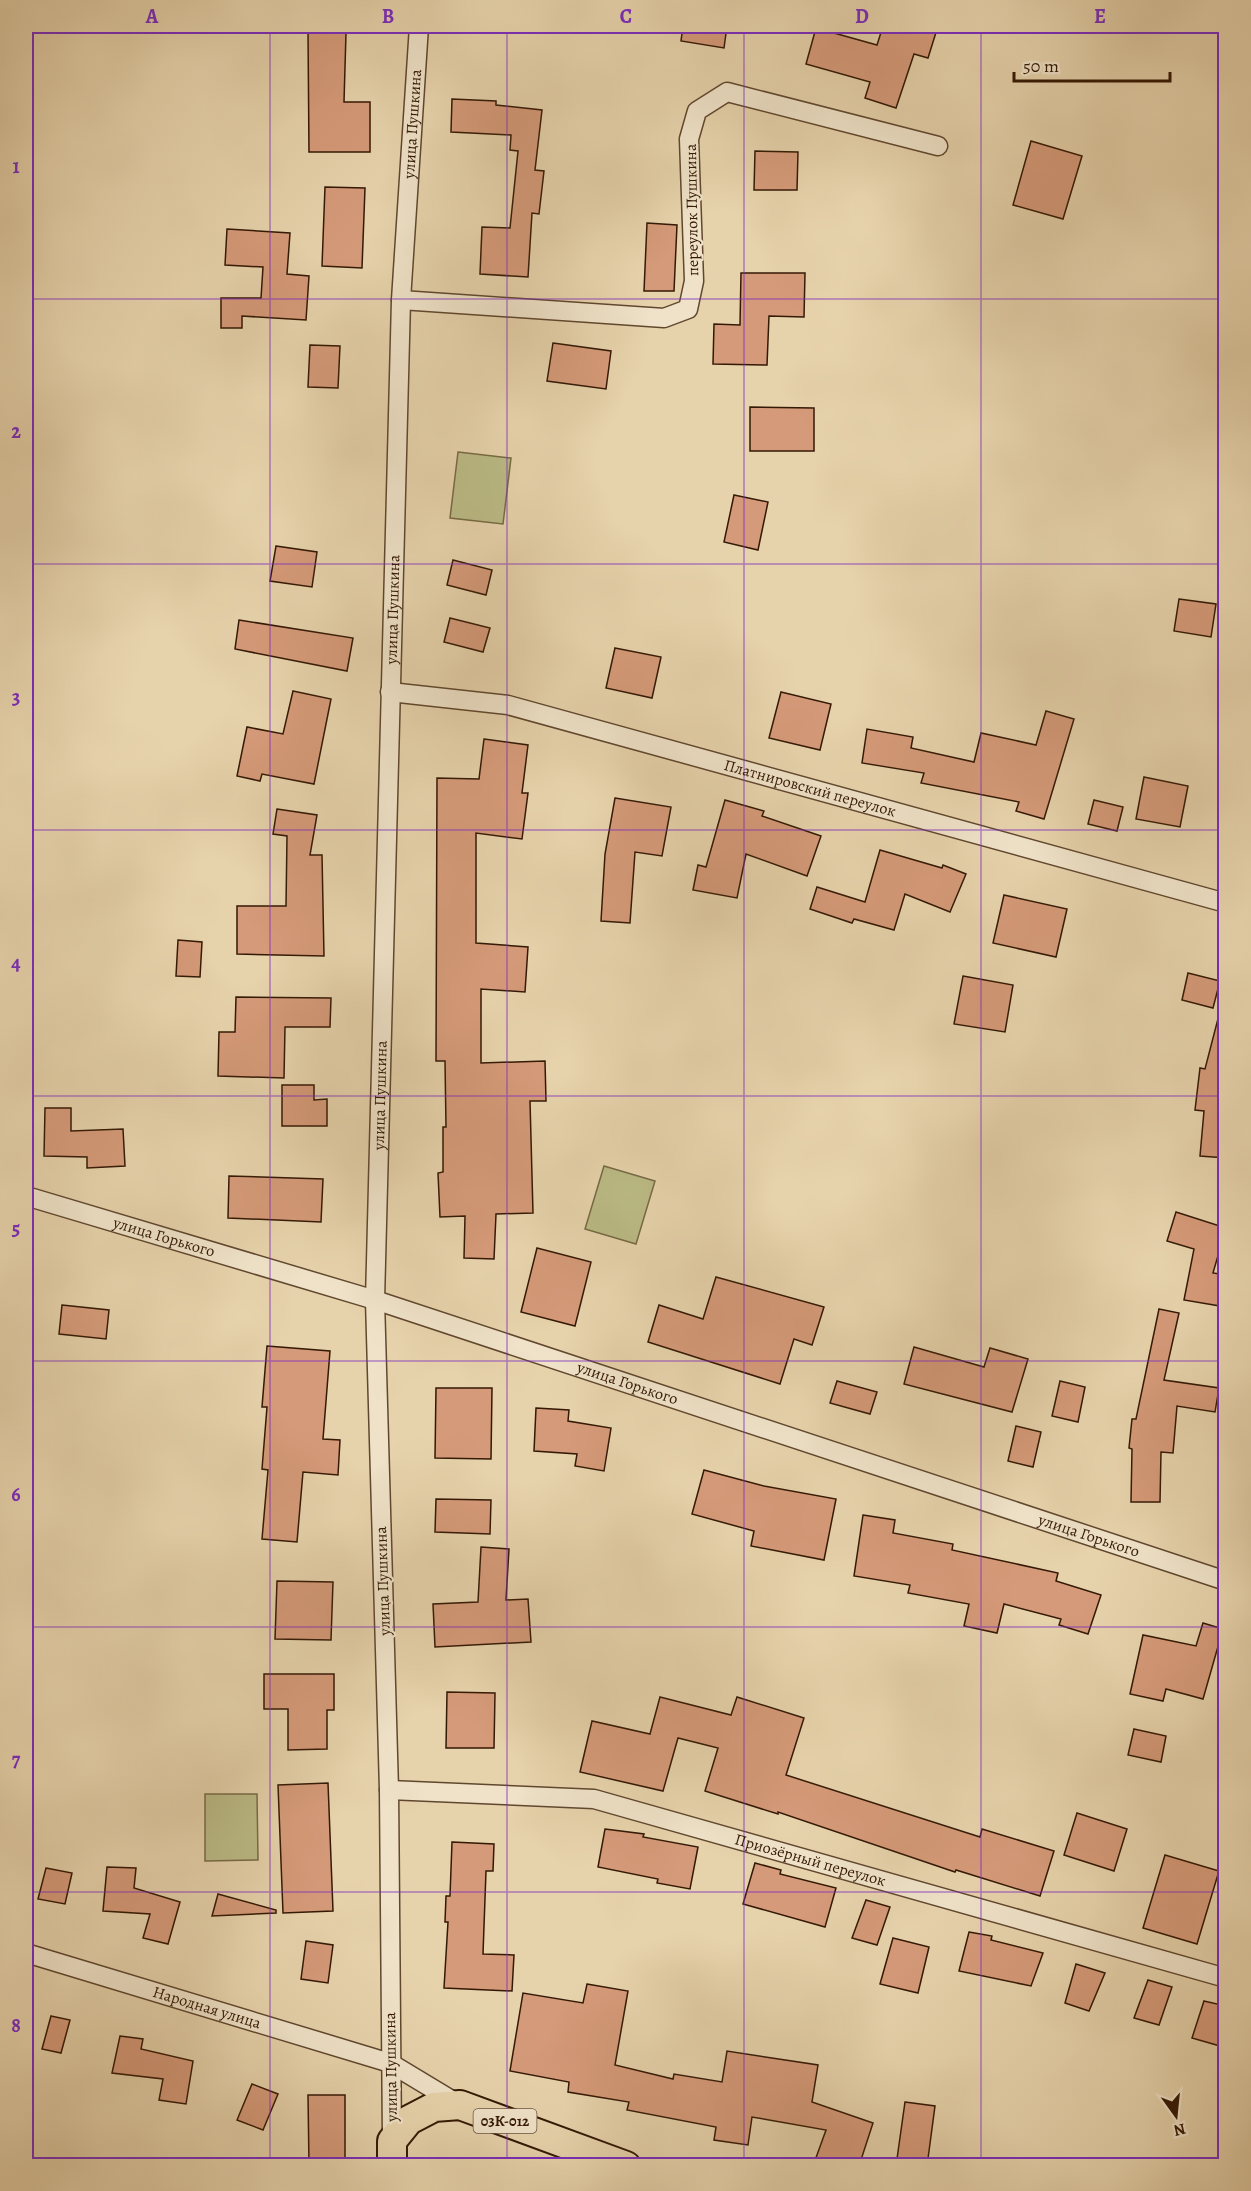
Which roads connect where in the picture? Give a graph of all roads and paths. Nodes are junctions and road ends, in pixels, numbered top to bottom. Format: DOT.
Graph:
graph roads {
  1 [pos="419,26"];
  2 [pos="938,146"];
  3 [pos="401,300"];
  4 [pos="390,692"];
  5 [pos="1226,903"];
  6 [pos="26,1196"];
  7 [pos="375,1300"];
  8 [pos="1226,1581"];
  9 [pos="389,1790"];
  10 [pos="26,1953"];
  11 [pos="1226,1978"];
  12 [pos="390,2063"];
  13 [pos="460,2105"];
  14 [pos="392,2153"];
  15 [pos="626,2166"];
  1 -- 3 [label="street, улица Пушкина"];
  2 -- 3 [label="street, переулок Пушкина"];
  3 -- 4 [label="street, улица Пушкина"];
  4 -- 5 [label="street, Платнировский переулок"];
  4 -- 7 [label="street, улица Пушкина"];
  6 -- 7 [label="street, улица Горького"];
  7 -- 8 [label="street, улица Горького"];
  7 -- 9 [label="street, улица Пушкина"];
  9 -- 11 [label="street, Приозёрный переулок"];
  9 -- 12 [label="street, улица Пушкина"];
  10 -- 12 [label="street, Народная улица"];
  12 -- 13 [label="street, Народная улица"];
  12 -- 14 [label="street, улица Пушкина"];
  13 -- 14 [label="main road, 03К-012"];
  13 -- 15 [label="main road, 03К-012"];
}
